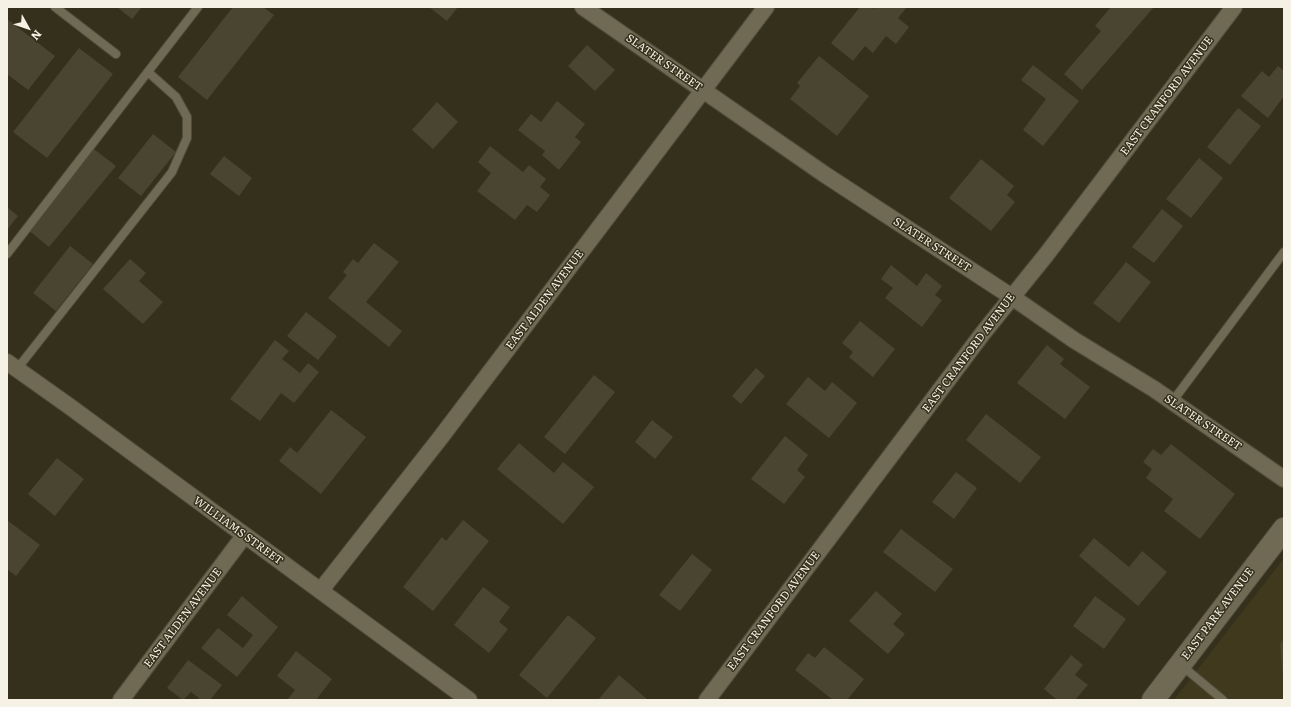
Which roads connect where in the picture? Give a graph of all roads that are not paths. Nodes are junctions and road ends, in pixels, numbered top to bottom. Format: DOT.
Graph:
graph roads {
  1 [pos="55,7"];
  2 [pos="198,7"];
  3 [pos="583,7"];
  4 [pos="766,7"];
  5 [pos="1234,7"];
  6 [pos="116,54"];
  7 [pos="148,72"];
  8 [pos="704,91"];
  9 [pos="1284,252"];
  10 [pos="7,254"];
  11 [pos="1012,297"];
  12 [pos="12,366"];
  13 [pos="1172,402"];
  14 [pos="1284,479"];
  15 [pos="244,536"];
  16 [pos="1278,540"];
  17 [pos="321,590"];
  18 [pos="1180,664"];
  19 [pos="121,700"];
  20 [pos="470,700"];
  21 [pos="707,700"];
  22 [pos="1153,700"];
  23 [pos="1223,700"];
  1 -- 6 [label="lane"];
  2 -- 7 [label="lane"];
  3 -- 8 [label="street, SLATER STREET"];
  4 -- 8 [label="street, EAST ALDEN AVENUE"];
  5 -- 11 [label="street, EAST CRANFORD AVENUE"];
  7 -- 10 [label="lane"];
  7 -- 12 [label="lane"];
  8 -- 11 [label="street, SLATER STREET"];
  8 -- 17 [label="street, EAST ALDEN AVENUE"];
  9 -- 13 [label="lane"];
  11 -- 13 [label="street, SLATER STREET"];
  11 -- 21 [label="street, EAST CRANFORD AVENUE"];
  12 -- 15 [label="street, WILLIAMS STREET"];
  13 -- 14 [label="street, SLATER STREET"];
  15 -- 17 [label="street, WILLIAMS STREET"];
  15 -- 19 [label="street, EAST ALDEN AVENUE"];
  16 -- 18 [label="main road, EAST PARK AVENUE"];
  17 -- 20 [label="street, WILLIAMS STREET"];
  18 -- 22 [label="main road, EAST PARK AVENUE"];
  18 -- 23 [label="lane"];
}
